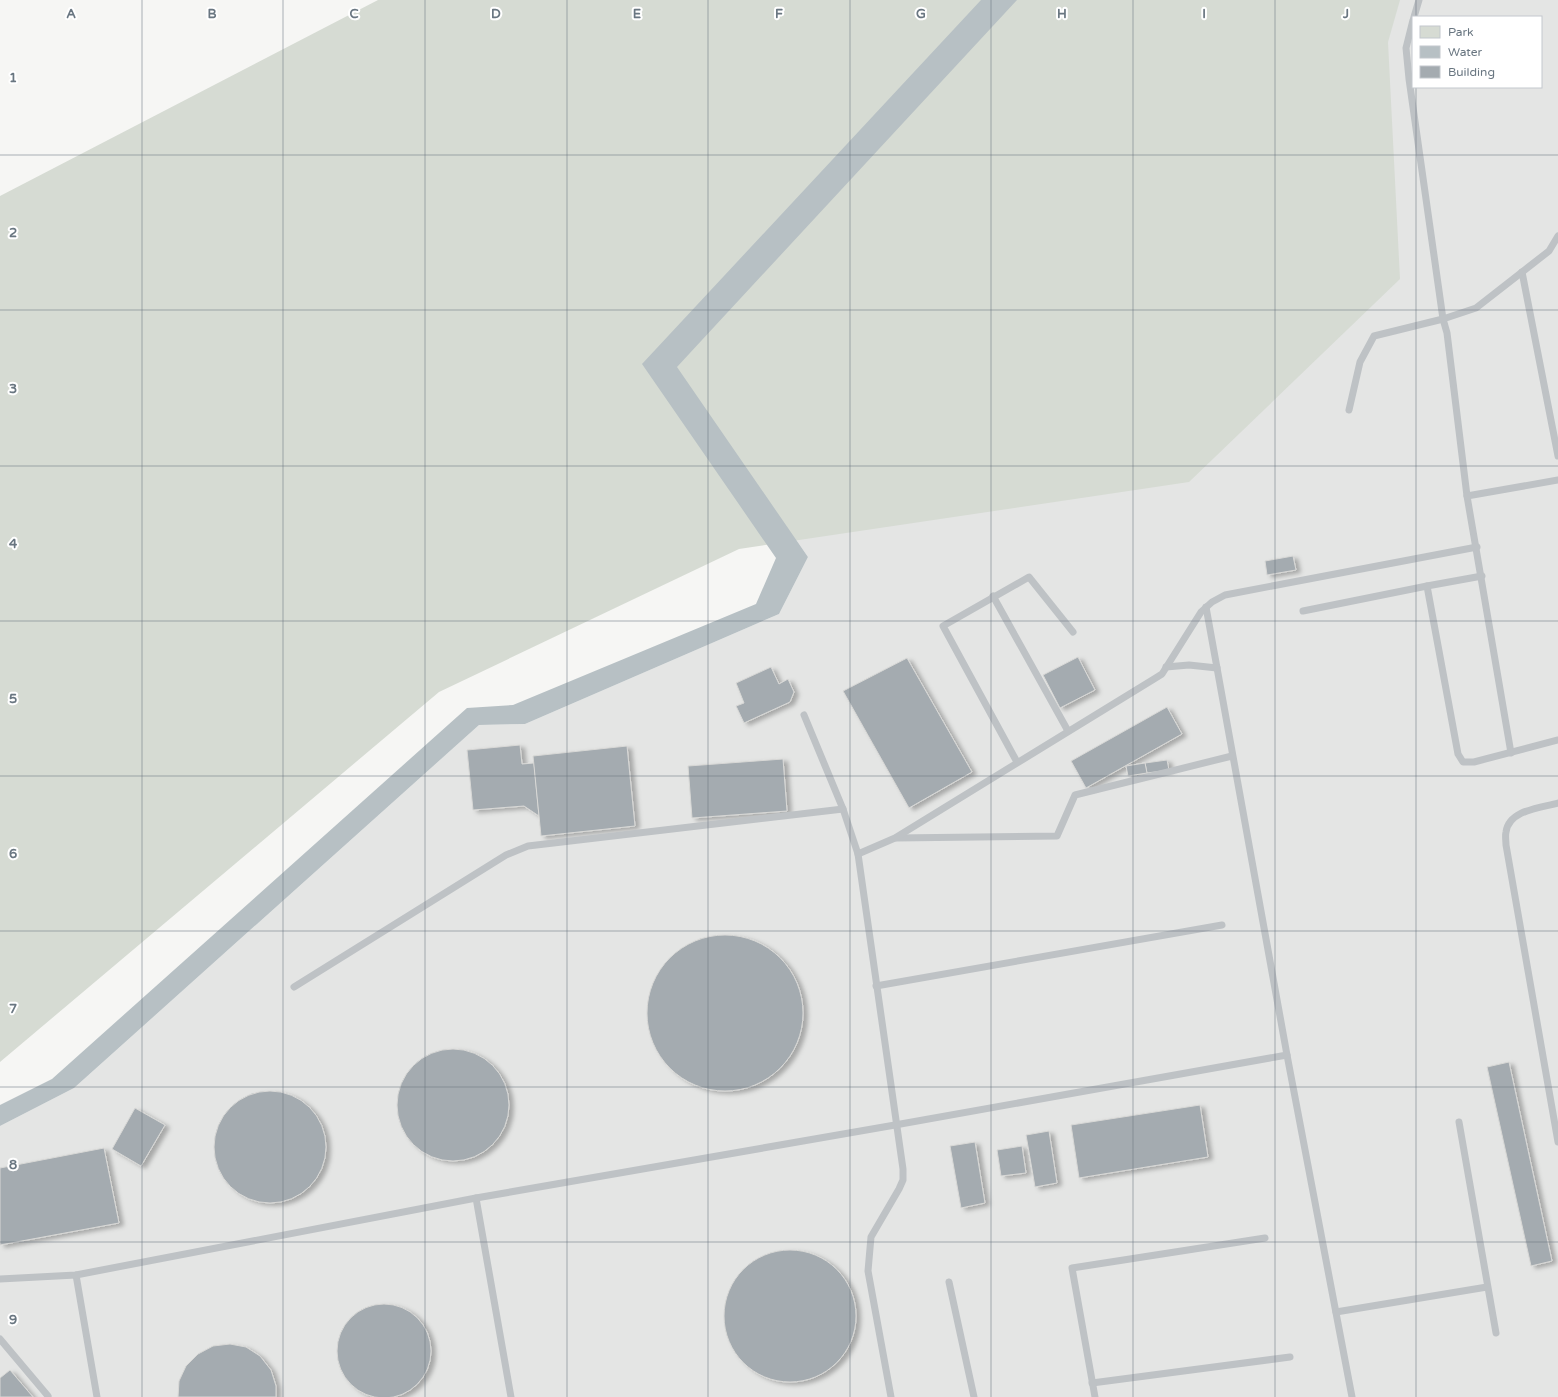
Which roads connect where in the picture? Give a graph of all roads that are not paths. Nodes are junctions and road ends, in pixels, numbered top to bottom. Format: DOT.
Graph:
graph roads {
  1 [pos="1419,0"];
  2 [pos="1414,16"];
  3 [pos="1412,22"];
  4 [pos="1558,236"];
  5 [pos="1522,272"];
  6 [pos="1443,319"];
  7 [pos="1349,410"];
  8 [pos="1558,456"];
  9 [pos="1558,480"];
  10 [pos="1467,496"];
  11 [pos="1477,547"];
  12 [pos="1482,576"];
  13 [pos="1427,586"];
  14 [pos="993,596"];
  15 [pos="1206,607"];
  16 [pos="1302,610"];
  17 [pos="1073,632"];
  18 [pos="1166,667"];
  19 [pos="1217,668"];
  20 [pos="804,715"];
  21 [pos="1068,731"];
  22 [pos="1558,740"];
  23 [pos="1511,753"];
  24 [pos="1232,756"];
  25 [pos="1017,762"];
  26 [pos="1558,803"];
  27 [pos="843,809"];
  28 [pos="895,838"];
  29 [pos="858,854"];
  30 [pos="1222,925"];
  31 [pos="876,986"];
  32 [pos="294,988"];
  33 [pos="1287,1055"];
  34 [pos="1459,1122"];
  35 [pos="895,1125"];
  36 [pos="1558,1142"];
  37 [pos="476,1198"];
  38 [pos="1265,1238"];
  39 [pos="76,1275"];
  40 [pos="0,1279"];
  41 [pos="949,1282"];
  42 [pos="1487,1287"];
  43 [pos="1336,1312"];
  44 [pos="1496,1333"];
  45 [pos="0,1339"];
  46 [pos="1290,1357"];
  47 [pos="1092,1383"];
  48 [pos="48,1396"];
  49 [pos="97,1397"];
  50 [pos="511,1397"];
  51 [pos="891,1397"];
  52 [pos="974,1397"];
  53 [pos="1094,1397"];
  54 [pos="1352,1397"];
  1 -- 2 [label="lane"];
  3 -- 6 [label="lane"];
  4 -- 5 [label="lane"];
  5 -- 6 [label="lane"];
  5 -- 8 [label="lane"];
  6 -- 7 [label="lane"];
  6 -- 10 [label="lane"];
  9 -- 10 [label="lane"];
  10 -- 11 [label="lane"];
  11 -- 12 [label="lane"];
  11 -- 15 [label="lane"];
  12 -- 13 [label="lane"];
  12 -- 23 [label="lane"];
  13 -- 16 [label="lane"];
  13 -- 23 [label="lane"];
  14 -- 17 [label="lane"];
  14 -- 21 [label="lane"];
  14 -- 25 [label="lane"];
  15 -- 18 [label="lane"];
  15 -- 19 [label="lane"];
  18 -- 19 [label="lane"];
  18 -- 21 [label="lane"];
  19 -- 24 [label="lane"];
  20 -- 27 [label="lane"];
  21 -- 25 [label="lane"];
  22 -- 23 [label="lane"];
  24 -- 28 [label="lane"];
  24 -- 33 [label="lane"];
  25 -- 28 [label="lane"];
  26 -- 36 [label="lane"];
  27 -- 29 [label="lane"];
  27 -- 32 [label="lane"];
  28 -- 29 [label="lane"];
  29 -- 31 [label="lane"];
  30 -- 31 [label="lane"];
  31 -- 35 [label="lane"];
  33 -- 35 [label="lane"];
  33 -- 43 [label="lane"];
  34 -- 42 [label="lane"];
  35 -- 37 [label="lane"];
  35 -- 51 [label="lane"];
  37 -- 39 [label="lane"];
  37 -- 50 [label="lane"];
  38 -- 47 [label="lane"];
  39 -- 40 [label="lane"];
  39 -- 49 [label="lane"];
  41 -- 52 [label="lane"];
  42 -- 43 [label="lane"];
  42 -- 44 [label="lane"];
  43 -- 54 [label="lane"];
  45 -- 48 [label="lane"];
  46 -- 47 [label="lane"];
  47 -- 53 [label="lane"];
}
